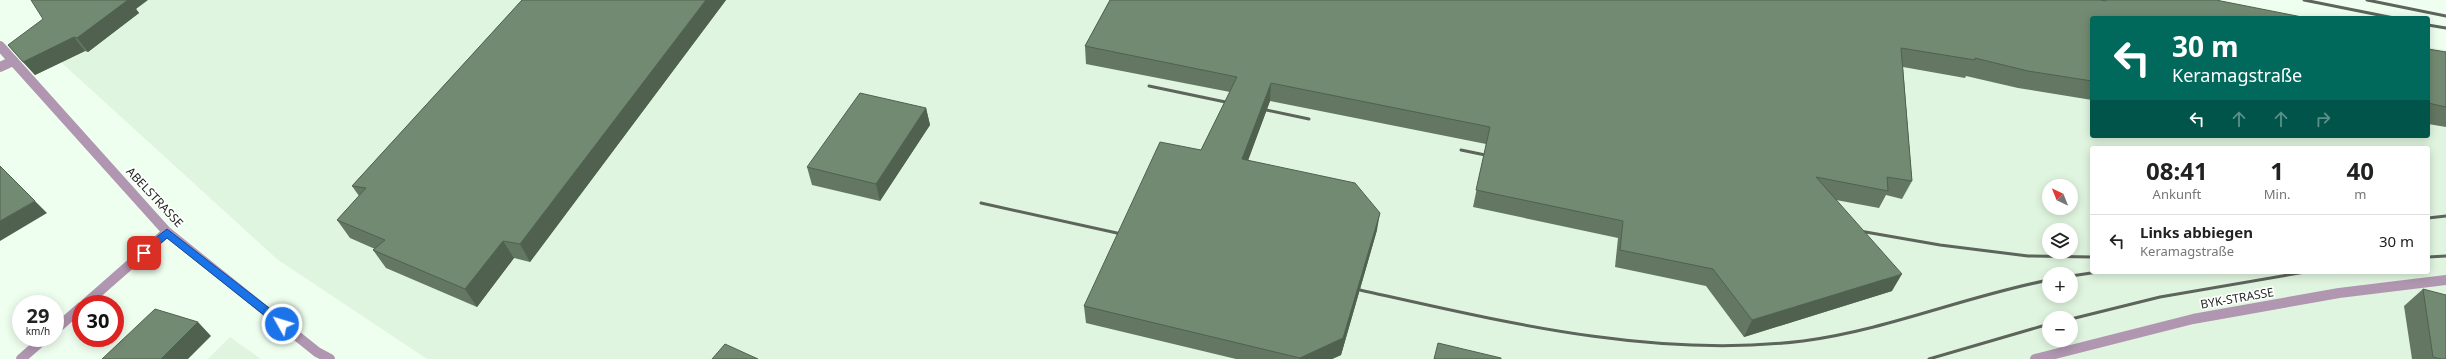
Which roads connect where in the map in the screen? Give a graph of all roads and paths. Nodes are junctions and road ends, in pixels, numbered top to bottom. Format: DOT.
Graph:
graph roads {
  1 [pos="0,46"];
  2 [pos="13,61"];
  3 [pos="0,67"];
  4 [pos="167,232"];
  5 [pos="2446,280"];
  6 [pos="95,295"];
  7 [pos="72,315"];
  8 [pos="64,322"];
  9 [pos="35,347"];
  10 [pos="21,359"];
  11 [pos="330,359"];
  12 [pos="2035,359"];
  1 -- 2 [label="street, ABELSTRASSE"];
  2 -- 3 [label="street"];
  2 -- 4 [label="street, ABELSTRASSE"];
  4 -- 6 [label="street"];
  4 -- 11 [label="street, ABELSTRASSE"];
  5 -- 12 [label="street, BYK-STRASSE"];
  7 -- 8 [label="street"];
  9 -- 10 [label="street"];
}
